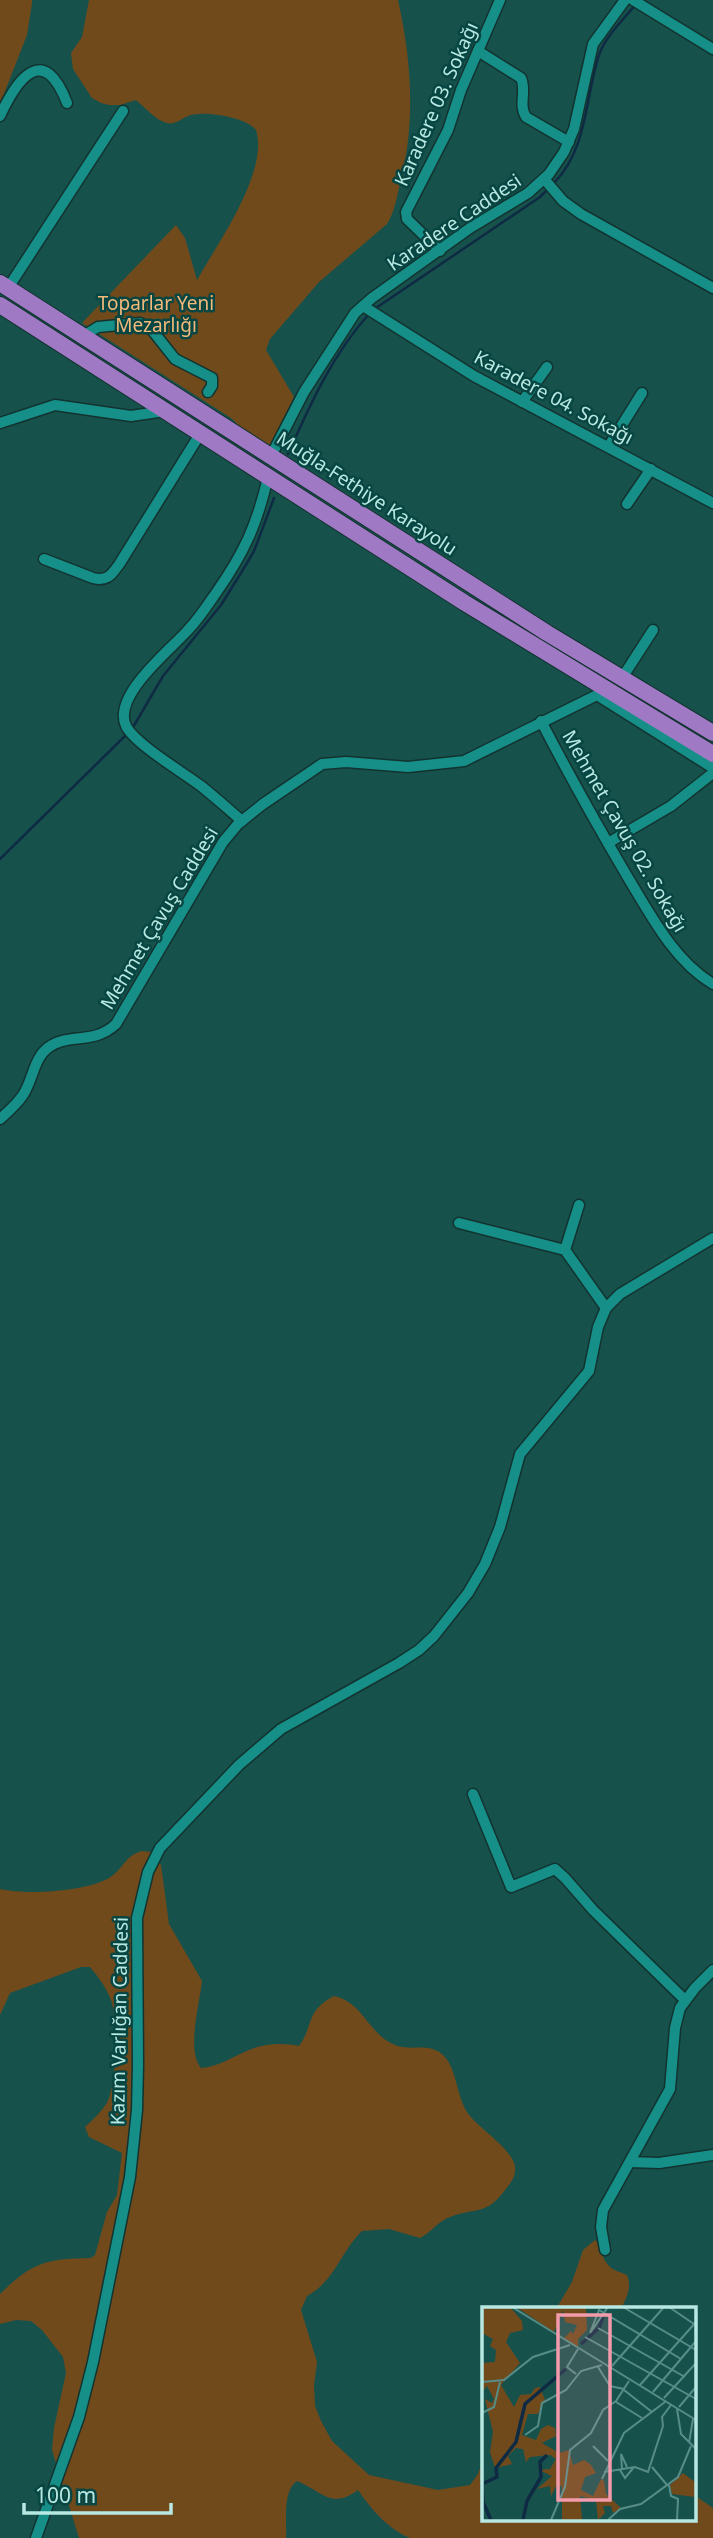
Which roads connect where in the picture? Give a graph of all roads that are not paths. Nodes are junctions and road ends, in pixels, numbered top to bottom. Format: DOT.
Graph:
graph roads {
  1 [pos="500,0"];
  2 [pos="625,0"];
  3 [pos="633,0"];
  4 [pos="713,50"];
  5 [pos="478,51"];
  6 [pos="67,103"];
  7 [pos="123,111"];
  8 [pos="0,116"];
  9 [pos="569,142"];
  10 [pos="546,182"];
  11 [pos="440,251"];
  12 [pos="4,286"];
  13 [pos="713,288"];
  14 [pos="0,305"];
  15 [pos="364,307"];
  16 [pos="83,335"];
  17 [pos="547,367"];
  18 [pos="208,392"];
  19 [pos="642,393"];
  20 [pos="522,402"];
  21 [pos="165,411"];
  22 [pos="0,423"];
  23 [pos="200,434"];
  24 [pos="609,446"];
  25 [pos="271,456"];
  26 [pos="651,469"];
  27 [pos="268,477"];
  28 [pos="713,503"];
  29 [pos="627,505"];
  30 [pos="44,559"];
  31 [pos="653,630"];
  32 [pos="622,678"];
  33 [pos="601,693"];
  34 [pos="541,720"];
  35 [pos="712,731"];
  36 [pos="713,754"];
  37 [pos="713,770"];
  38 [pos="242,821"];
  39 [pos="608,843"];
  40 [pos="713,984"];
  41 [pos="0,1119"];
  42 [pos="579,1205"];
  43 [pos="459,1223"];
  44 [pos="713,1238"];
  45 [pos="565,1250"];
  46 [pos="606,1308"];
  47 [pos="473,1794"];
  48 [pos="713,1970"];
  49 [pos="685,2000"];
  50 [pos="713,2155"];
  51 [pos="630,2162"];
  52 [pos="605,2250"];
  53 [pos="36,2538"];
  1 -- 5 [label="street, Karadere 03. Sokağı"];
  2 -- 9 [label="street, Karadere Caddesi"];
  3 -- 4 [label="street"];
  5 -- 9 [label="street"];
  5 -- 11 [label="street, Karadere 03. Sokağı"];
  6 -- 8 [label="street"];
  7 -- 12 [label="street"];
  9 -- 10 [label="street, Karadere Caddesi"];
  10 -- 11 [label="street, Karadere Caddesi"];
  10 -- 13 [label="street"];
  11 -- 15 [label="street, Karadere Caddesi"];
  12 -- 16 [label="highway, Muğla-Fethiye Karayolu"];
  14 -- 21 [label="highway, Muğla-Fethiye Karayolu"];
  15 -- 20 [label="street, Karadere 04. Sokağı"];
  15 -- 25 [label="street, Karadere Caddesi"];
  16 -- 18 [label="street"];
  16 -- 25 [label="highway, Muğla-Fethiye Karayolu"];
  17 -- 20 [label="street"];
  19 -- 24 [label="street"];
  20 -- 24 [label="street, Karadere 04. Sokağı"];
  21 -- 22 [label="street"];
  21 -- 23 [label="highway, Muğla-Fethiye Karayolu"];
  23 -- 27 [label="highway, Muğla-Fethiye Karayolu"];
  23 -- 30 [label="street"];
  24 -- 26 [label="street, Karadere 04. Sokağı"];
  25 -- 32 [label="highway, Muğla-Fethiye Karayolu"];
  26 -- 28 [label="street, Karadere 04. Sokağı"];
  26 -- 29 [label="street"];
  27 -- 33 [label="highway, Muğla-Fethiye Karayolu"];
  27 -- 38 [label="street"];
  31 -- 32 [label="street"];
  32 -- 35 [label="highway, Muğla-Fethiye Karayolu"];
  33 -- 34 [label="street, Mehmet Çavuş Caddesi"];
  33 -- 36 [label="highway, Muğla-Fethiye Karayolu"];
  33 -- 37 [label="street"];
  34 -- 38 [label="street, Mehmet Çavuş Caddesi"];
  34 -- 39 [label="street, Mehmet Çavuş 02. Sokağı"];
  37 -- 39 [label="street"];
  38 -- 41 [label="street, Mehmet Çavuş Caddesi"];
  39 -- 40 [label="street, Mehmet Çavuş 02. Sokağı"];
  42 -- 45 [label="street"];
  43 -- 45 [label="street"];
  44 -- 46 [label="street"];
  45 -- 46 [label="street"];
  46 -- 53 [label="street, Kazım Varlığan Caddesi"];
  47 -- 49 [label="street"];
  48 -- 49 [label="street"];
  49 -- 51 [label="street"];
  50 -- 51 [label="street"];
  51 -- 52 [label="street"];
}
